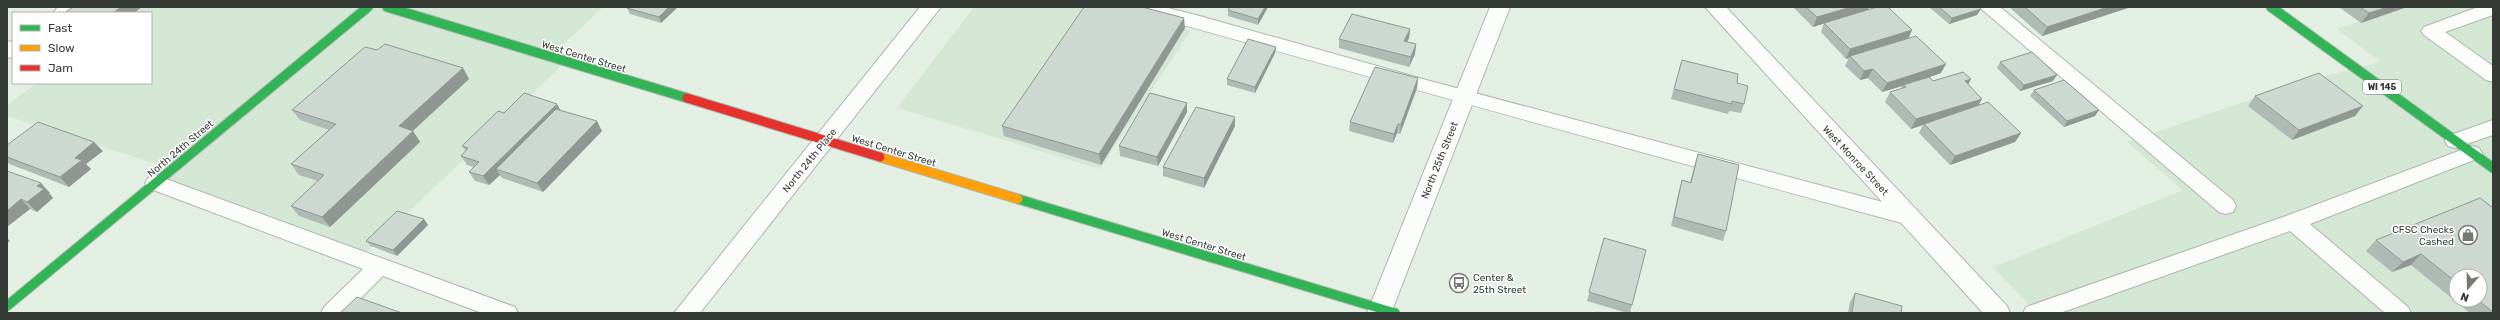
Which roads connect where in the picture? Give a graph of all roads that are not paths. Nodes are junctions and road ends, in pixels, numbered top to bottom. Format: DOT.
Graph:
graph roads {
  1 [pos="368,7"];
  2 [pos="387,7"];
  3 [pos="931,7"];
  4 [pos="1139,7"];
  5 [pos="1500,7"];
  6 [pos="1715,7"];
  7 [pos="1988,7"];
  8 [pos="2272,7"];
  9 [pos="2493,8"];
  10 [pos="1200,14"];
  11 [pos="2493,75"];
  12 [pos="1464,98"];
  13 [pos="2493,127"];
  14 [pos="824,141"];
  15 [pos="2455,141"];
  16 [pos="2472,153"];
  17 [pos="2493,168"];
  18 [pos="155,183"];
  19 [pos="2226,206"];
  20 [pos="1909,217"];
  21 [pos="2293,222"];
  22 [pos="380,265"];
  23 [pos="7,306"];
  24 [pos="1385,312"];
  25 [pos="332,313"];
  26 [pos="508,313"];
  27 [pos="686,313"];
  28 [pos="1998,313"];
  29 [pos="2034,313"];
  30 [pos="2400,313"];
  1 -- 18 [label="street, North 24th Street"];
  2 -- 14 [label="street, West Center Street"];
  3 -- 14 [label="street, North 24th Place"];
  4 -- 10 [label="lane"];
  5 -- 12 [label="street, North 25th Street"];
  6 -- 20 [label="street, West Monroe Street"];
  7 -- 19 [label="lane"];
  8 -- 15 [label="street, WI 145"];
  9 -- 11 [label="lane"];
  10 -- 12 [label="lane"];
  12 -- 20 [label="lane"];
  12 -- 24 [label="street, North 25th Street"];
  13 -- 15 [label="lane"];
  14 -- 24 [label="street, West Center Street"];
  14 -- 27 [label="street, North 24th Place"];
  15 -- 16 [label="street, WI 145"];
  16 -- 17 [label="street, WI 145"];
  16 -- 21 [label="lane"];
  18 -- 22 [label="lane"];
  18 -- 23 [label="street, North 24th Street"];
  20 -- 28 [label="street, West Monroe Street"];
  21 -- 29 [label="lane"];
  21 -- 30 [label="lane"];
  22 -- 25 [label="lane"];
  22 -- 26 [label="lane"];
}
